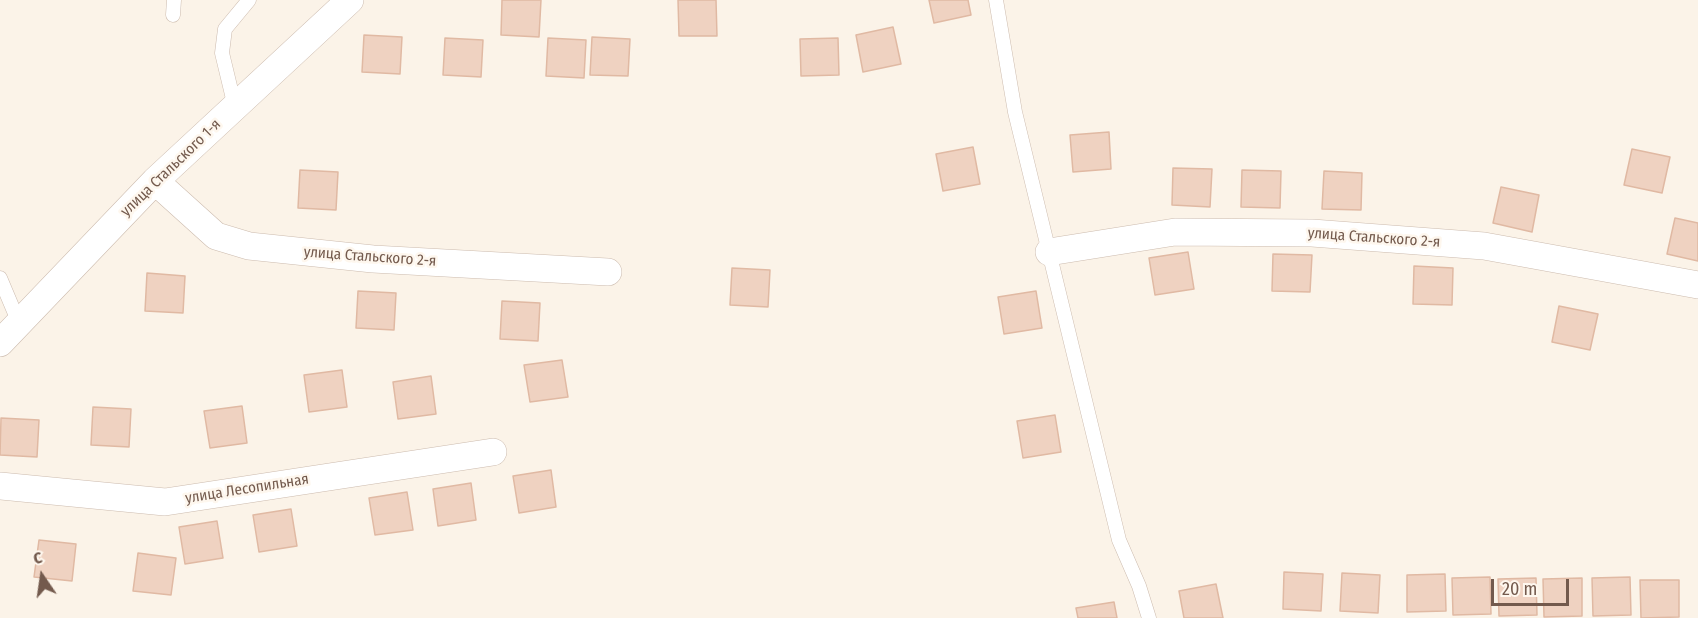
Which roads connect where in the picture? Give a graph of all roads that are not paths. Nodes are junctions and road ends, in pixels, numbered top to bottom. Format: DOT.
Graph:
graph roads {
  1 [pos="174,0"];
  2 [pos="249,0"];
  3 [pos="350,0"];
  4 [pos="996,0"];
  5 [pos="173,15"];
  6 [pos="235,107"];
  7 [pos="155,181"];
  8 [pos="1049,252"];
  9 [pos="608,272"];
  10 [pos="0,278"];
  11 [pos="1698,285"];
  12 [pos="19,323"];
  13 [pos="0,344"];
  14 [pos="493,452"];
  15 [pos="0,486"];
  16 [pos="1149,618"];
  1 -- 5 [label="lane"];
  2 -- 6 [label="lane"];
  3 -- 6 [label="street, улица Стальского 1-я"];
  4 -- 8 [label="lane"];
  6 -- 7 [label="street, улица Стальского 1-я"];
  7 -- 9 [label="street, улица Стальского 2-я"];
  7 -- 12 [label="street, улица Стальского 1-я"];
  8 -- 11 [label="street, улица Стальского 2-я"];
  8 -- 16 [label="lane"];
  10 -- 12 [label="lane"];
  12 -- 13 [label="street, улица Стальского 1-я"];
  14 -- 15 [label="street, улица Лесопильная"];
}
